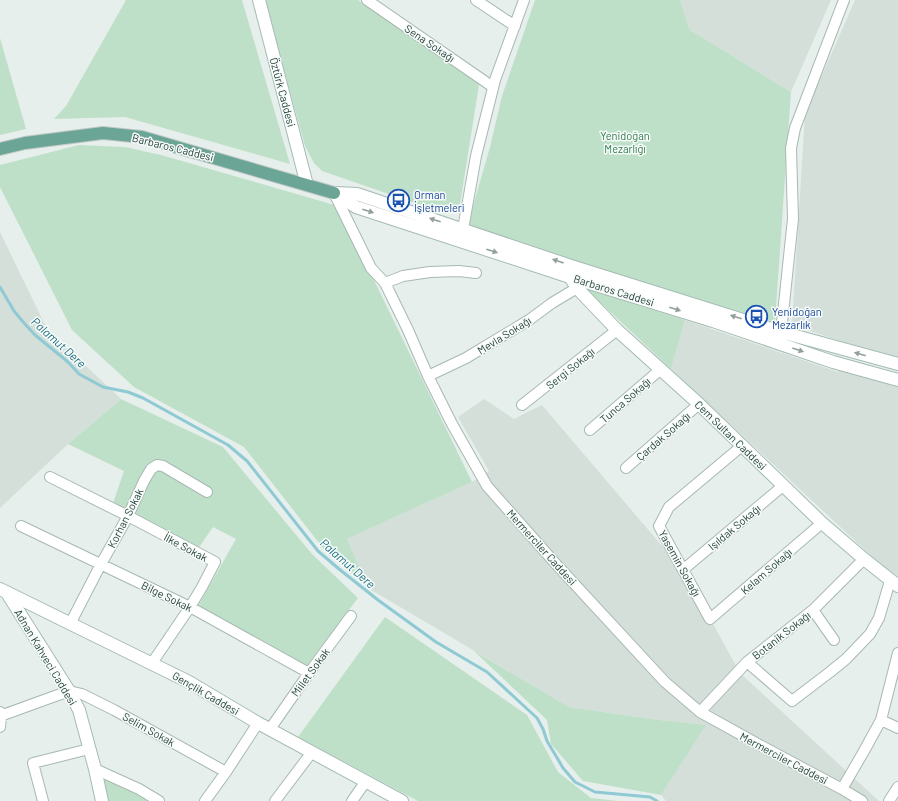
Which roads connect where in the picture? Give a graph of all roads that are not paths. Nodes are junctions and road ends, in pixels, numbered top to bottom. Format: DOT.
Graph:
graph roads {
  1 [pos="259,0"];
  2 [pos="367,0"];
  3 [pos="476,0"];
  4 [pos="524,0"];
  5 [pos="844,0"];
  6 [pos="515,26"];
  7 [pos="493,87"];
  8 [pos="3,149"];
  9 [pos="307,185"];
  10 [pos="334,193"];
  11 [pos="460,234"];
  12 [pos="572,272"];
  13 [pos="476,273"];
  14 [pos="385,284"];
  15 [pos="577,288"];
  16 [pos="618,330"];
  17 [pos="781,332"];
  18 [pos="898,364"];
  19 [pos="661,369"];
  20 [pos="428,376"];
  21 [pos="898,380"];
  22 [pos="700,404"];
  23 [pos="522,405"];
  24 [pos="590,430"];
  25 [pos="743,446"];
  26 [pos="626,468"];
  27 [pos="50,477"];
  28 [pos="784,486"];
  29 [pos="207,492"];
  30 [pos="128,516"];
  31 [pos="822,523"];
  32 [pos="21,526"];
  33 [pos="864,559"];
  34 [pos="101,564"];
  35 [pos="684,569"];
  36 [pos="894,584"];
  37 [pos="3,591"];
  38 [pos="190,607"];
  39 [pos="813,610"];
  40 [pos="351,616"];
  41 [pos="710,619"];
  42 [pos="70,624"];
  43 [pos="834,640"];
  44 [pos="898,653"];
  45 [pos="747,662"];
  46 [pos="152,663"];
  47 [pos="308,673"];
  48 [pos="69,691"];
  49 [pos="700,712"];
  50 [pos="0,715"];
  51 [pos="881,720"];
  52 [pos="258,723"];
  53 [pos="0,727"];
  54 [pos="898,728"];
  55 [pos="270,729"];
  56 [pos="89,749"];
  57 [pos="312,752"];
  58 [pos="94,769"];
  59 [pos="226,772"];
  60 [pos="366,781"];
  61 [pos="898,787"];
  62 [pos="842,789"];
  63 [pos="42,801"];
  64 [pos="102,801"];
  65 [pos="159,801"];
  66 [pos="205,801"];
  67 [pos="275,801"];
  68 [pos="352,801"];
  69 [pos="402,801"];
  70 [pos="862,801"];
  71 [pos="889,801"];
  1 -- 9 [label="main road, Öztürk Caddesi"];
  2 -- 7 [label="street, Sena Sokağı"];
  3 -- 6 [label="street"];
  4 -- 6 [label="street"];
  5 -- 17 [label="street"];
  6 -- 7 [label="street"];
  7 -- 11 [label="street"];
  8 -- 9 [label="main road, Barbaros Caddesi"];
  9 -- 10 [label="main road, Barbaros Caddesi"];
  10 -- 11 [label="main road, Barbaros Caddesi"];
  10 -- 14 [label="street, Mermerciler Caddesi"];
  11 -- 12 [label="main road, Barbaros Caddesi"];
  12 -- 15 [label="main road, Cem Sultan Caddesi"];
  17 -- 12 [label="main road, Barbaros Caddesi, one-way"];
  12 -- 21 [label="main road, Barbaros Caddesi, one-way"];
  13 -- 14 [label="street"];
  14 -- 20 [label="street, Mermerciler Caddesi"];
  15 -- 16 [label="main road, Cem Sultan Caddesi"];
  15 -- 20 [label="street, Mevla Sokağı"];
  16 -- 19 [label="main road, Cem Sultan Caddesi"];
  16 -- 23 [label="street, Sergi Sokağı"];
  18 -- 17 [label="main road, Barbaros Caddesi, one-way"];
  19 -- 22 [label="main road, Cem Sultan Caddesi"];
  19 -- 24 [label="street, Tunca Sokağı"];
  20 -- 49 [label="street, Mermerciler Caddesi"];
  22 -- 25 [label="main road, Cem Sultan Caddesi"];
  22 -- 26 [label="street, Çardak Sokağı"];
  25 -- 28 [label="main road, Cem Sultan Caddesi"];
  25 -- 35 [label="street, Yasemin Sokağı"];
  27 -- 30 [label="street, İlke Sokak"];
  28 -- 31 [label="main road, Cem Sultan Caddesi"];
  28 -- 35 [label="street, Işıldak Sokağı"];
  29 -- 30 [label="street, Korhan Sokak"];
  30 -- 34 [label="street, Korhan Sokak"];
  30 -- 38 [label="street, İlke Sokak"];
  31 -- 33 [label="main road, Cem Sultan Caddesi"];
  31 -- 41 [label="street, Kelam Sokağı"];
  32 -- 34 [label="street, Bilge Sokak"];
  33 -- 36 [label="main road, Cem Sultan Caddesi"];
  33 -- 39 [label="street, Botanik Sokağı"];
  34 -- 38 [label="street, Bilge Sokak"];
  34 -- 42 [label="street, Korhan Sokak"];
  35 -- 41 [label="street, Yasemin Sokağı"];
  36 -- 45 [label="street"];
  37 -- 42 [label="main road, Gençlik Caddesi"];
  37 -- 48 [label="main road, Adnan Kahveci Caddesi"];
  38 -- 46 [label="street, İlke Sokak"];
  38 -- 47 [label="street, Bilge Sokak"];
  39 -- 43 [label="street"];
  39 -- 45 [label="street, Botanik Sokağı"];
  40 -- 47 [label="street, Millet Sokak"];
  42 -- 46 [label="main road, Gençlik Caddesi"];
  44 -- 51 [label="street"];
  45 -- 49 [label="street, Botanik Sokağı"];
  46 -- 52 [label="main road, Gençlik Caddesi"];
  47 -- 55 [label="street, Millet Sokak"];
  48 -- 50 [label="street"];
  48 -- 56 [label="main road, Adnan Kahveci Caddesi"];
  48 -- 59 [label="street, Selim Sokak"];
  49 -- 62 [label="street, Mermerciler Caddesi"];
  50 -- 53 [label="street"];
  51 -- 54 [label="street"];
  51 -- 62 [label="street"];
  52 -- 55 [label="main road, Gençlik Caddesi"];
  52 -- 59 [label="street"];
  55 -- 57 [label="main road, Gençlik Caddesi"];
  56 -- 58 [label="main road, Adnan Kahveci Caddesi"];
  56 -- 63 [label="street"];
  57 -- 60 [label="main road, Gençlik Caddesi"];
  57 -- 67 [label="street"];
  58 -- 64 [label="main road, Adnan Kahveci Caddesi"];
  58 -- 65 [label="street"];
  59 -- 66 [label="street"];
  60 -- 68 [label="street"];
  60 -- 69 [label="main road, Gençlik Caddesi"];
  61 -- 71 [label="street"];
  62 -- 70 [label="street, Mermerciler Caddesi"];
}
